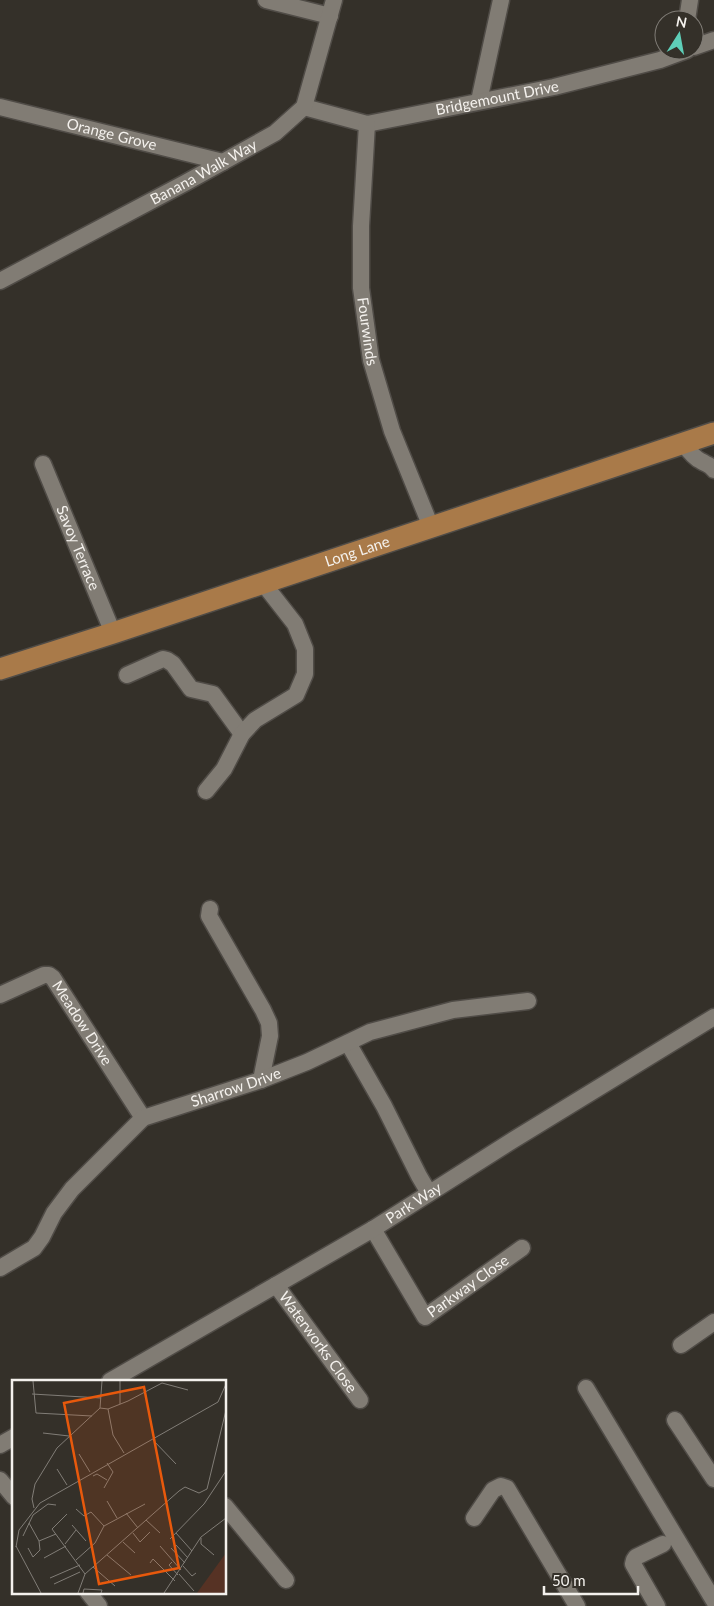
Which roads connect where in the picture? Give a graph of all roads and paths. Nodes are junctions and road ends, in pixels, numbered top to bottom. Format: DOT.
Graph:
graph roads {
  1 [pos="266,0"];
  2 [pos="502,0"];
  3 [pos="332,8"];
  4 [pos="660,60"];
  5 [pos="480,101"];
  6 [pos="304,106"];
  7 [pos="0,107"];
  8 [pos="367,124"];
  9 [pos="223,162"];
  10 [pos="0,281"];
  11 [pos="714,433"];
  12 [pos="683,444"];
  13 [pos="43,464"];
  14 [pos="713,465"];
  15 [pos="431,527"];
  16 [pos="263,583"];
  17 [pos="113,633"];
  18 [pos="0,670"];
  19 [pos="127,675"];
  20 [pos="242,734"];
  21 [pos="206,791"];
  22 [pos="210,909"];
  23 [pos="0,995"];
  24 [pos="528,1001"];
  25 [pos="714,1017"];
  26 [pos="348,1042"];
  27 [pos="261,1080"];
  28 [pos="142,1118"];
  29 [pos="429,1193"];
  30 [pos="373,1229"];
  31 [pos="522,1248"];
  32 [pos="0,1268"];
  33 [pos="276,1285"];
  34 [pos="714,1322"];
  35 [pos="681,1345"];
  36 [pos="116,1380"];
  37 [pos="586,1388"];
  38 [pos="360,1400"];
  39 [pos="675,1420"];
  40 [pos="12,1438"];
  41 [pos="0,1445"];
  42 [pos="714,1479"];
  43 [pos="0,1480"];
  44 [pos="12,1495"];
  45 [pos="226,1507"];
  46 [pos="474,1518"];
  47 [pos="664,1544"];
  48 [pos="286,1580"];
  49 [pos="90,1594"];
  50 [pos="714,1601"];
  51 [pos="99,1606"];
  52 [pos="577,1606"];
  53 [pos="657,1606"];
  1 -- 3 [label="street"];
  2 -- 5 [label="street"];
  3 -- 6 [label="street"];
  4 -- 5 [label="street, Bridgemount Drive"];
  5 -- 8 [label="street, Bridgemount Drive"];
  6 -- 8 [label="street, Bridgemount Drive"];
  6 -- 9 [label="street, Banana Walk Way"];
  7 -- 9 [label="street, Orange Grove"];
  8 -- 15 [label="street, Fourwinds"];
  9 -- 10 [label="street, Banana Walk Way"];
  11 -- 12 [label="main road, Long Lane"];
  12 -- 14 [label="street"];
  12 -- 15 [label="main road, Long Lane"];
  13 -- 17 [label="street, Savoy Terrace"];
  15 -- 16 [label="main road, Long Lane"];
  16 -- 17 [label="main road, Long Lane"];
  16 -- 20 [label="street"];
  17 -- 18 [label="main road, Long Lane"];
  19 -- 20 [label="street"];
  20 -- 21 [label="street"];
  22 -- 27 [label="street"];
  23 -- 28 [label="street, Meadow Drive"];
  24 -- 26 [label="street, Sharrow Drive"];
  25 -- 29 [label="street, Park Way"];
  26 -- 27 [label="street, Sharrow Drive"];
  26 -- 29 [label="street"];
  27 -- 28 [label="street, Sharrow Drive"];
  28 -- 32 [label="street, Sharrow Drive"];
  29 -- 30 [label="street, Park Way"];
  30 -- 31 [label="street, Parkway Close"];
  30 -- 33 [label="street, Park Way"];
  33 -- 36 [label="street, Park Way"];
  33 -- 38 [label="street, Waterworks Close"];
  34 -- 35 [label="street"];
  37 -- 50 [label="street"];
  39 -- 42 [label="street"];
  40 -- 41 [label="street"];
  43 -- 44 [label="street"];
  45 -- 48 [label="street"];
  46 -- 52 [label="street"];
  47 -- 53 [label="street"];
  49 -- 51 [label="street"];
}
